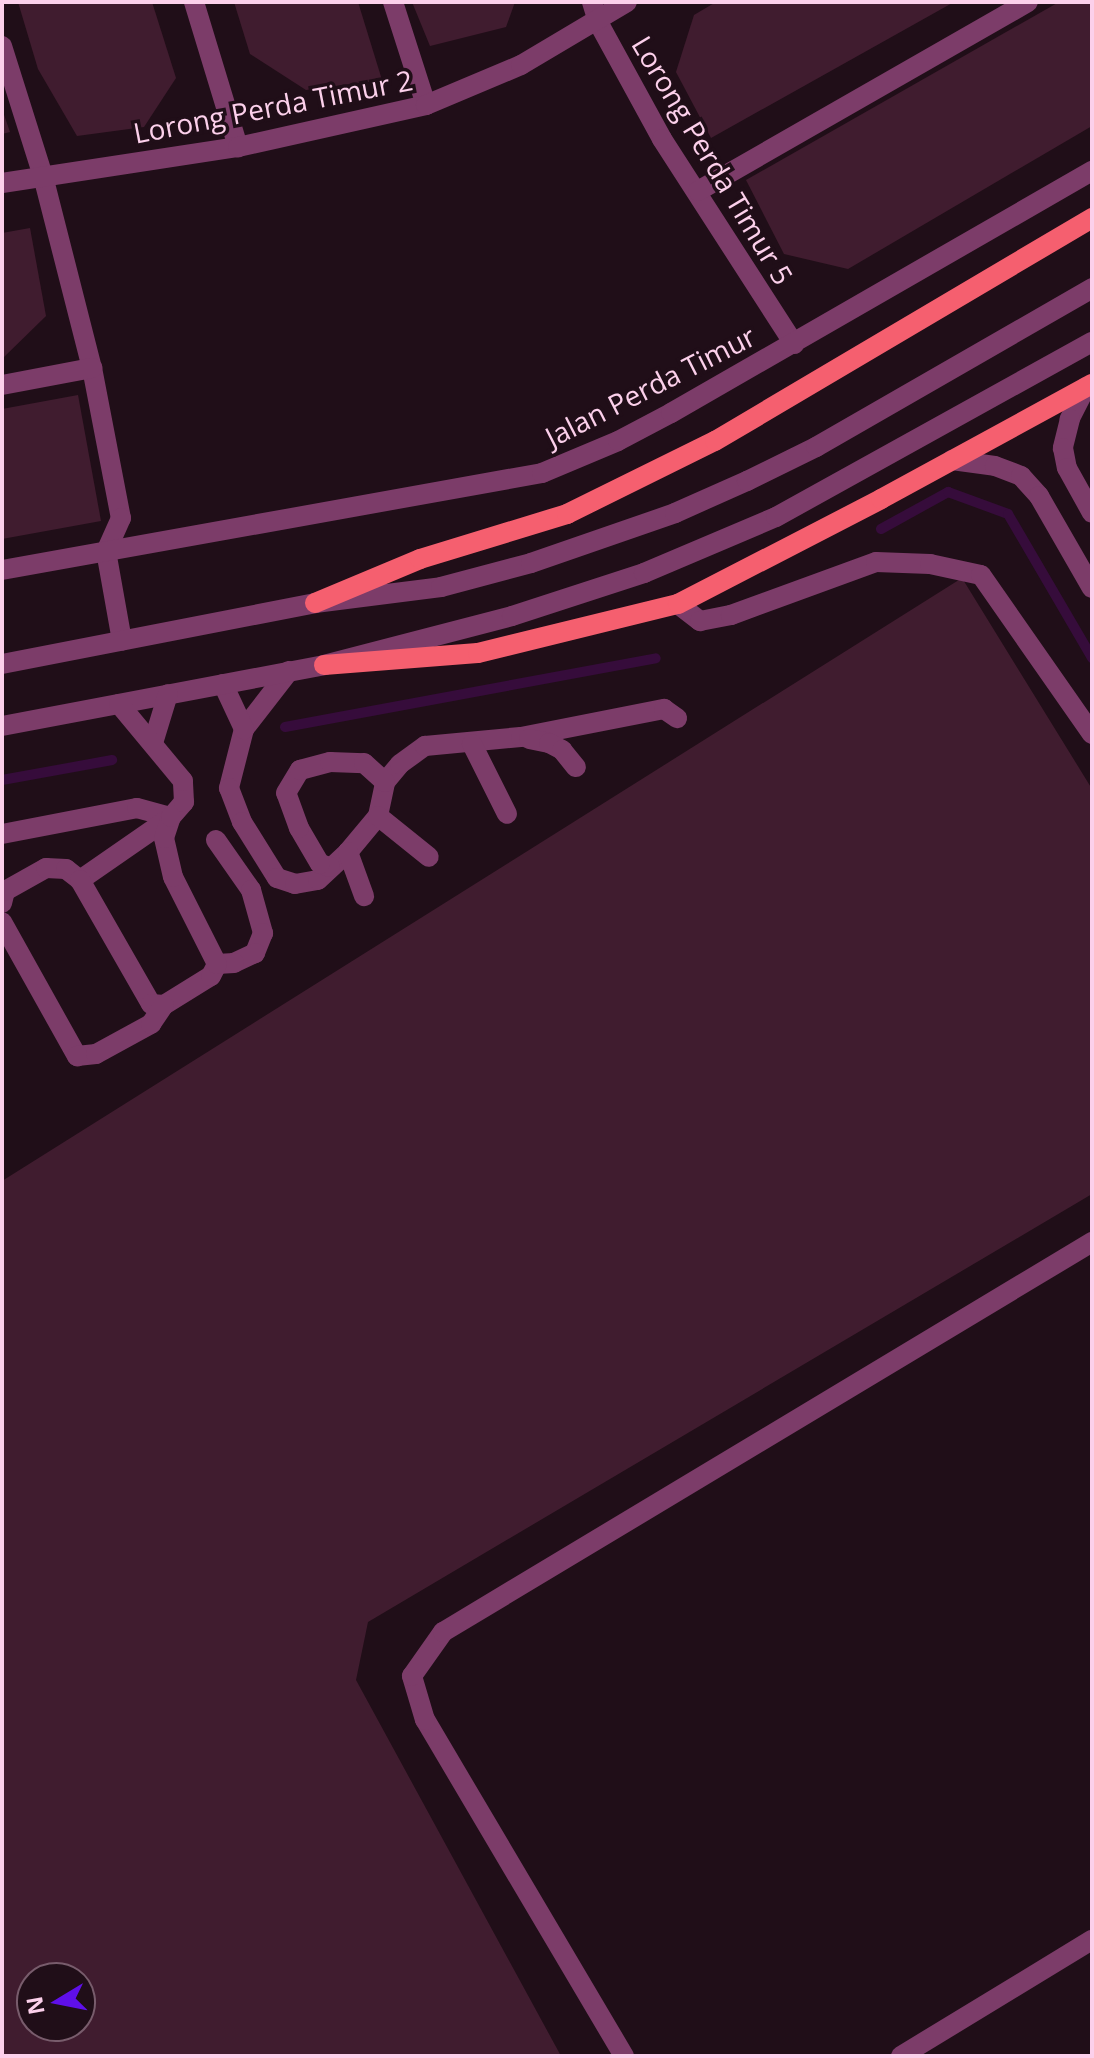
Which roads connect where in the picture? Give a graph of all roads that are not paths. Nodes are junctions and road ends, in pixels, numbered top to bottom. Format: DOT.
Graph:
graph roads {
  1 [pos="194,2"];
  2 [pos="393,2"];
  3 [pos="592,2"];
  4 [pos="627,2"];
  5 [pos="1028,2"];
  6 [pos="598,22"];
  7 [pos="2,46"];
  8 [pos="426,105"];
  9 [pos="238,147"];
  10 [pos="1092,171"];
  11 [pos="43,176"];
  12 [pos="2,183"];
  13 [pos="698,191"];
  14 [pos="1092,218"];
  15 [pos="1092,288"];
  16 [pos="1092,342"];
  17 [pos="794,344"];
  18 [pos="92,368"];
  19 [pos="2,385"];
  20 [pos="1089,385"];
  21 [pos="952,460"];
  22 [pos="1092,513"];
  23 [pos="106,551"];
  24 [pos="2,570"];
  25 [pos="1092,588"];
  26 [pos="315,603"];
  27 [pos="678,604"];
  28 [pos="122,641"];
  29 [pos="2,664"];
  30 [pos="324,665"];
  31 [pos="289,671"];
  32 [pos="223,684"];
  33 [pos="168,694"];
  34 [pos="119,704"];
  35 [pos="677,718"];
  36 [pos="2,726"];
  37 [pos="244,729"];
  38 [pos="1092,734"];
  39 [pos="521,737"];
  40 [pos="153,743"];
  41 [pos="472,744"];
  42 [pos="576,767"];
  43 [pos="385,782"];
  44 [pos="507,814"];
  45 [pos="378,816"];
  46 [pos="171,817"];
  47 [pos="2,834"];
  48 [pos="216,840"];
  49 [pos="348,852"];
  50 [pos="429,857"];
  51 [pos="330,867"];
  52 [pos="80,880"];
  53 [pos="364,896"];
  54 [pos="2,903"];
  55 [pos="2,922"];
  56 [pos="217,964"];
  57 [pos="164,1005"];
  58 [pos="1092,1242"];
  59 [pos="1092,1940"];
  60 [pos="624,2056"];
  61 [pos="901,2056"];
  1 -- 9 [label="street"];
  2 -- 8 [label="street"];
  3 -- 6 [label="street, Lorong Perda Timur 5"];
  4 -- 6 [label="street, Lorong Perda Timur 2"];
  5 -- 13 [label="street"];
  6 -- 8 [label="street, Lorong Perda Timur 2"];
  6 -- 13 [label="street, Lorong Perda Timur 5"];
  7 -- 11 [label="street"];
  8 -- 9 [label="street, Lorong Perda Timur 2"];
  9 -- 11 [label="street, Lorong Perda Timur 2"];
  10 -- 17 [label="street, Jalan Perda Timur"];
  11 -- 12 [label="street, Lorong Perda Timur 2"];
  11 -- 18 [label="street"];
  13 -- 17 [label="street, Lorong Perda Timur 5"];
  14 -- 26 [label="main road"];
  15 -- 26 [label="street"];
  16 -- 30 [label="street"];
  17 -- 23 [label="street, Jalan Perda Timur"];
  18 -- 19 [label="street"];
  18 -- 23 [label="street"];
  20 -- 21 [label="main road"];
  20 -- 22 [label="street"];
  21 -- 25 [label="street"];
  21 -- 27 [label="main road"];
  23 -- 24 [label="street, Jalan Perda Timur"];
  23 -- 28 [label="street"];
  26 -- 28 [label="street"];
  27 -- 30 [label="main road"];
  27 -- 38 [label="street"];
  28 -- 29 [label="street"];
  30 -- 31 [label="street"];
  31 -- 32 [label="street"];
  31 -- 37 [label="street"];
  32 -- 33 [label="street"];
  32 -- 37 [label="street"];
  33 -- 34 [label="street"];
  33 -- 40 [label="street"];
  34 -- 36 [label="street"];
  34 -- 40 [label="street"];
  35 -- 39 [label="street"];
  37 -- 51 [label="street"];
  39 -- 41 [label="street"];
  39 -- 42 [label="street"];
  40 -- 46 [label="street"];
  41 -- 43 [label="street"];
  41 -- 44 [label="street"];
  43 -- 45 [label="street"];
  43 -- 51 [label="street"];
  45 -- 49 [label="street"];
  45 -- 50 [label="street"];
  46 -- 47 [label="street"];
  46 -- 52 [label="street"];
  46 -- 56 [label="street"];
  48 -- 56 [label="street"];
  49 -- 51 [label="street"];
  49 -- 53 [label="street"];
  52 -- 54 [label="street"];
  52 -- 57 [label="street"];
  55 -- 57 [label="street"];
  56 -- 57 [label="street"];
  58 -- 60 [label="street"];
  59 -- 61 [label="street"];
}
